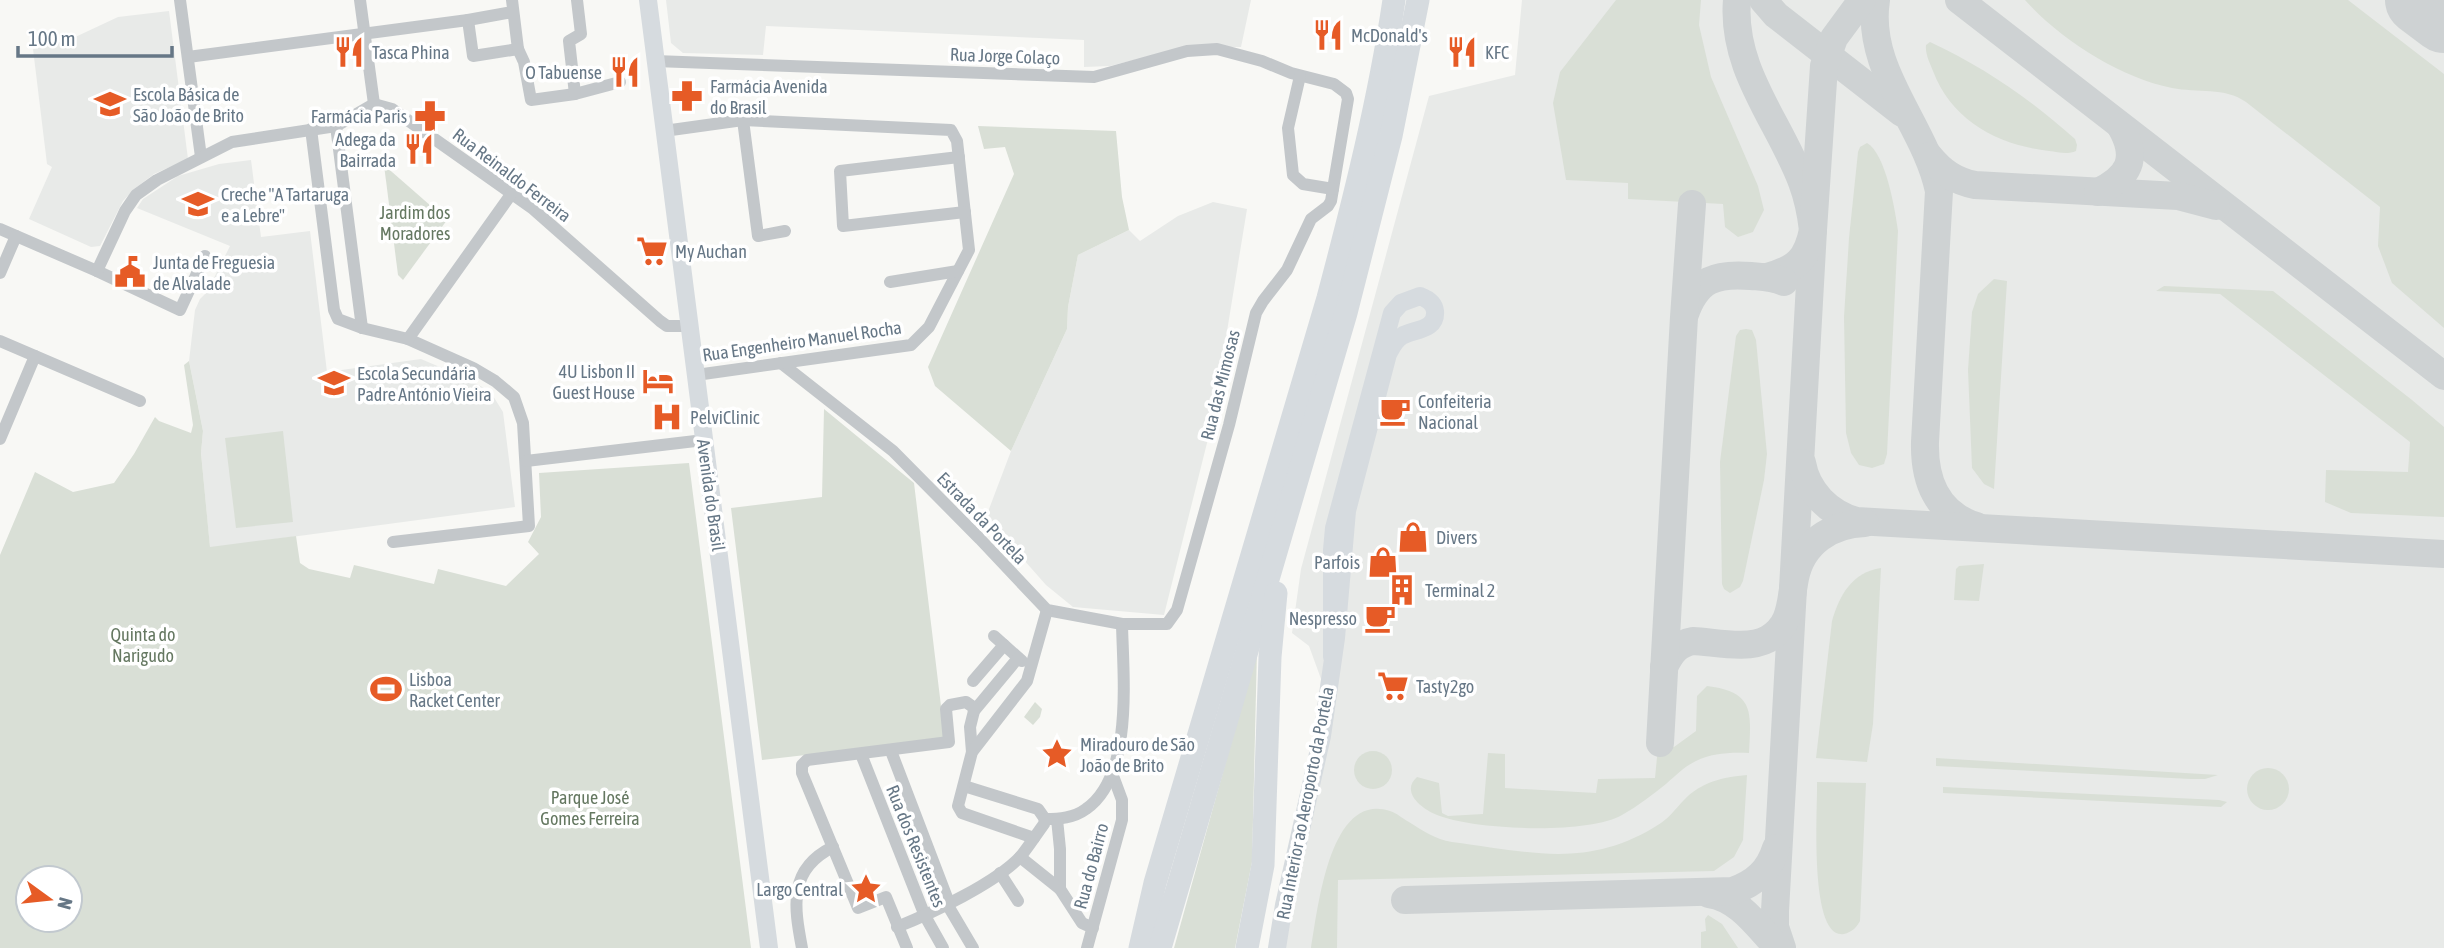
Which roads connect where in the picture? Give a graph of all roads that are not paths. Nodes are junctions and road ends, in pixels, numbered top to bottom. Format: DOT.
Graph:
graph roads {
  1 [pos="180,0"];
  2 [pos="360,0"];
  3 [pos="577,0"];
  4 [pos="648,0"];
  5 [pos="1394,0"];
  6 [pos="1418,0"];
  7 [pos="512,6"];
  8 [pos="468,20"];
  9 [pos="365,34"];
  10 [pos="518,49"];
  11 [pos="188,57"];
  12 [pos="655,61"];
  13 [pos="1300,76"];
  14 [pos="620,82"];
  15 [pos="1344,89"];
  16 [pos="575,94"];
  17 [pos="374,104"];
  18 [pos="743,120"];
  19 [pos="336,126"];
  20 [pos="311,129"];
  21 [pos="664,131"];
  22 [pos="201,157"];
  23 [pos="959,157"];
  24 [pos="1333,189"];
  25 [pos="512,193"];
  26 [pos="965,212"];
  27 [pos="0,229"];
  28 [pos="785,231"];
  29 [pos="16,236"];
  30 [pos="205,256"];
  31 [pos="97,271"];
  32 [pos="958,271"];
  33 [pos="0,273"];
  34 [pos="890,282"];
  35 [pos="1408,300"];
  36 [pos="690,326"];
  37 [pos="362,328"];
  38 [pos="1419,330"];
  39 [pos="408,339"];
  40 [pos="0,341"];
  41 [pos="36,356"];
  42 [pos="781,363"];
  43 [pos="696,375"];
  44 [pos="140,401"];
  45 [pos="0,439"];
  46 [pos="704,440"];
  47 [pos="526,461"];
  48 [pos="1282,538"];
  49 [pos="393,542"];
  50 [pos="1047,610"];
  51 [pos="1122,624"];
  52 [pos="1332,657"];
  53 [pos="1018,658"];
  54 [pos="1032,670"];
  55 [pos="973,681"];
  56 [pos="974,711"];
  57 [pos="891,751"];
  58 [pos="972,752"];
  59 [pos="861,754"];
  60 [pos="1112,773"];
  61 [pos="964,786"];
  62 [pos="1051,819"];
  63 [pos="1034,838"];
  64 [pos="833,847"];
  65 [pos="1020,857"];
  66 [pos="1000,873"];
  67 [pos="1155,883"];
  68 [pos="1060,889"];
  69 [pos="1018,901"];
  70 [pos="948,904"];
  71 [pos="925,916"];
  72 [pos="897,927"];
  73 [pos="1093,928"];
  74 [pos="769,948"];
  75 [pos="802,948"];
  76 [pos="906,948"];
  77 [pos="943,948"];
  78 [pos="973,948"];
  79 [pos="1087,948"];
  80 [pos="1124,948"];
  81 [pos="1140,948"];
  82 [pos="1160,948"];
  83 [pos="1247,948"];
  84 [pos="1278,948"];
  1 -- 11 [label="street"];
  2 -- 9 [label="street"];
  3 -- 16 [label="street"];
  4 -- 12 [label="street, Avenida do Brasil"];
  5 -- 67 [label="highway"];
  6 -- 48 [label="highway"];
  7 -- 8 [label="street"];
  7 -- 10 [label="street"];
  8 -- 9 [label="street"];
  8 -- 10 [label="street"];
  9 -- 11 [label="street"];
  9 -- 17 [label="street"];
  10 -- 16 [label="street"];
  11 -- 22 [label="street"];
  12 -- 13 [label="street, Rua Jorge Colaço"];
  12 -- 21 [label="street, Avenida do Brasil"];
  13 -- 15 [label="street, Rua Jorge Colaço"];
  13 -- 24 [label="street"];
  14 -- 16 [label="street"];
  15 -- 24 [label="street, Rua das Mimosas"];
  17 -- 19 [label="street"];
  17 -- 25 [label="street, Rua Reinaldo Ferreira"];
  18 -- 21 [label="street, Rua Engenheiro Manuel Rocha"];
  18 -- 23 [label="street, Rua Engenheiro Manuel Rocha"];
  18 -- 28 [label="street"];
  19 -- 20 [label="street"];
  19 -- 37 [label="street"];
  20 -- 22 [label="street"];
  20 -- 37 [label="street"];
  21 -- 36 [label="street, Avenida do Brasil"];
  22 -- 31 [label="street"];
  23 -- 26 [label="street, Rua Engenheiro Manuel Rocha"];
  23 -- 26 [label="street"];
  24 -- 51 [label="street, Rua das Mimosas"];
  25 -- 36 [label="street, Rua Reinaldo Ferreira"];
  25 -- 39 [label="street"];
  26 -- 32 [label="street, Rua Engenheiro Manuel Rocha"];
  27 -- 29 [label="street"];
  29 -- 31 [label="street"];
  29 -- 33 [label="street"];
  30 -- 31 [label="street"];
  32 -- 34 [label="street"];
  32 -- 42 [label="street, Rua Engenheiro Manuel Rocha"];
  35 -- 38 [label="street"];
  35 -- 38 [label="street"];
  35 -- 52 [label="street"];
  36 -- 43 [label="street, Avenida do Brasil"];
  37 -- 39 [label="street"];
  38 -- 52 [label="street"];
  39 -- 47 [label="street"];
  40 -- 41 [label="street"];
  41 -- 44 [label="street"];
  41 -- 45 [label="street"];
  42 -- 43 [label="street, Rua Engenheiro Manuel Rocha"];
  42 -- 50 [label="street, Estrada da Portela"];
  43 -- 46 [label="street, Avenida do Brasil"];
  46 -- 47 [label="street"];
  46 -- 74 [label="street, Avenida do Brasil"];
  47 -- 49 [label="street"];
  48 -- 82 [label="highway"];
  48 -- 83 [label="highway"];
  50 -- 51 [label="street"];
  50 -- 54 [label="street"];
  51 -- 60 [label="street, Rua do Bairro"];
  52 -- 84 [label="street, Rua Interior ao Aeroporto da Portela"];
  53 -- 54 [label="street"];
  53 -- 55 [label="street"];
  53 -- 56 [label="street"];
  54 -- 58 [label="street"];
  56 -- 57 [label="street"];
  56 -- 58 [label="street"];
  57 -- 59 [label="street"];
  57 -- 70 [label="street"];
  58 -- 61 [label="street"];
  59 -- 64 [label="street"];
  59 -- 71 [label="street, Rua dos Resistentes"];
  60 -- 62 [label="street, Rua do Bairro"];
  60 -- 73 [label="street, Rua do Bairro"];
  61 -- 62 [label="street"];
  61 -- 63 [label="street"];
  62 -- 63 [label="street"];
  62 -- 68 [label="street"];
  63 -- 65 [label="street"];
  64 -- 72 [label="street"];
  64 -- 75 [label="street"];
  65 -- 66 [label="street"];
  65 -- 68 [label="street"];
  66 -- 69 [label="street"];
  66 -- 70 [label="street"];
  67 -- 80 [label="highway"];
  67 -- 81 [label="highway"];
  68 -- 73 [label="street"];
  70 -- 71 [label="street"];
  70 -- 78 [label="street"];
  71 -- 72 [label="street"];
  71 -- 77 [label="street, Rua dos Resistentes"];
  72 -- 76 [label="street"];
  73 -- 79 [label="street, Rua do Bairro"];
}
